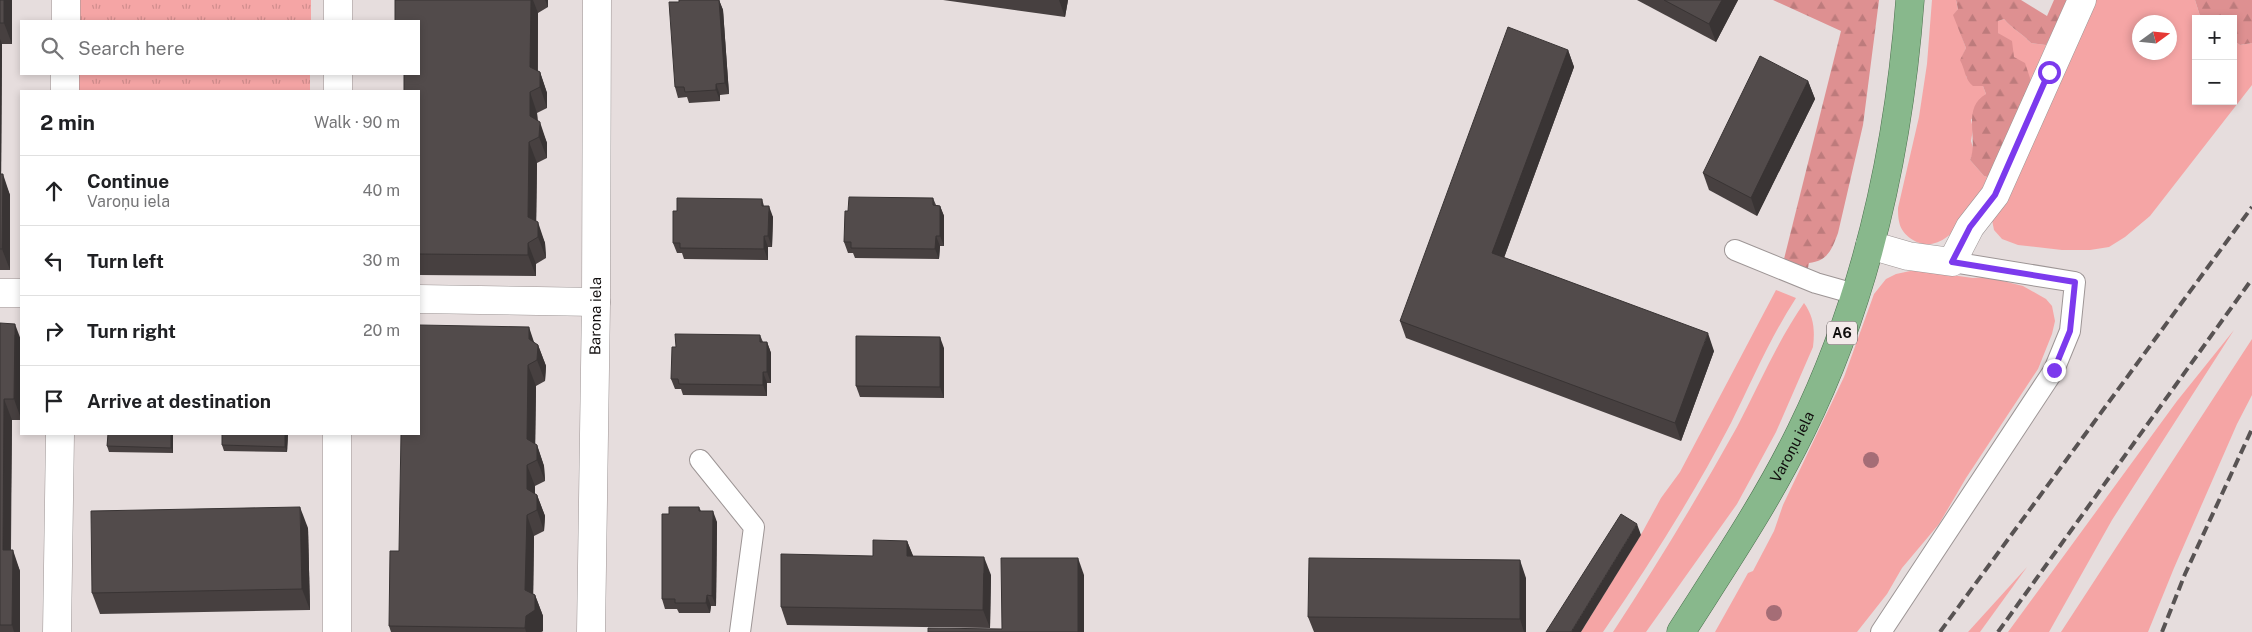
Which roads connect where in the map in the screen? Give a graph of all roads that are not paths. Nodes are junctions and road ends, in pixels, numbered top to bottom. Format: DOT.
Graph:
graph roads {
  1 [pos="66,0"];
  2 [pos="338,0"];
  3 [pos="598,0"];
  4 [pos="1910,0"];
  5 [pos="2082,0"];
  6 [pos="66,20"];
  7 [pos="338,20"];
  8 [pos="65,75"];
  9 [pos="338,75"];
  10 [pos="65,90"];
  11 [pos="338,90"];
  12 [pos="1870,245"];
  13 [pos="1735,250"];
  14 [pos="1952,262"];
  15 [pos="0,293"];
  16 [pos="20,293"];
  17 [pos="1855,294"];
  18 [pos="420,300"];
  19 [pos="596,302"];
  20 [pos="60,435"];
  21 [pos="337,435"];
  22 [pos="700,460"];
  23 [pos="57,632"];
  24 [pos="337,632"];
  25 [pos="590,632"];
  26 [pos="740,632"];
  27 [pos="1681,632"];
  28 [pos="1881,632"];
  1 -- 6 [label="street"];
  2 -- 7 [label="street"];
  3 -- 19 [label="street, Barona iela"];
  4 -- 12 [label="highway, Varoņu iela / A6"];
  5 -- 14 [label="street"];
  8 -- 10 [label="street"];
  9 -- 11 [label="street"];
  12 -- 14 [label="street"];
  12 -- 17 [label="highway, Varoņu iela / A6"];
  13 -- 17 [label="lane"];
  14 -- 28 [label="lane"];
  15 -- 16 [label="street"];
  17 -- 27 [label="highway, Varoņu iela / A6"];
  18 -- 19 [label="street"];
  19 -- 25 [label="street, Barona iela"];
  20 -- 23 [label="street"];
  21 -- 24 [label="street"];
  22 -- 26 [label="lane"];
}
